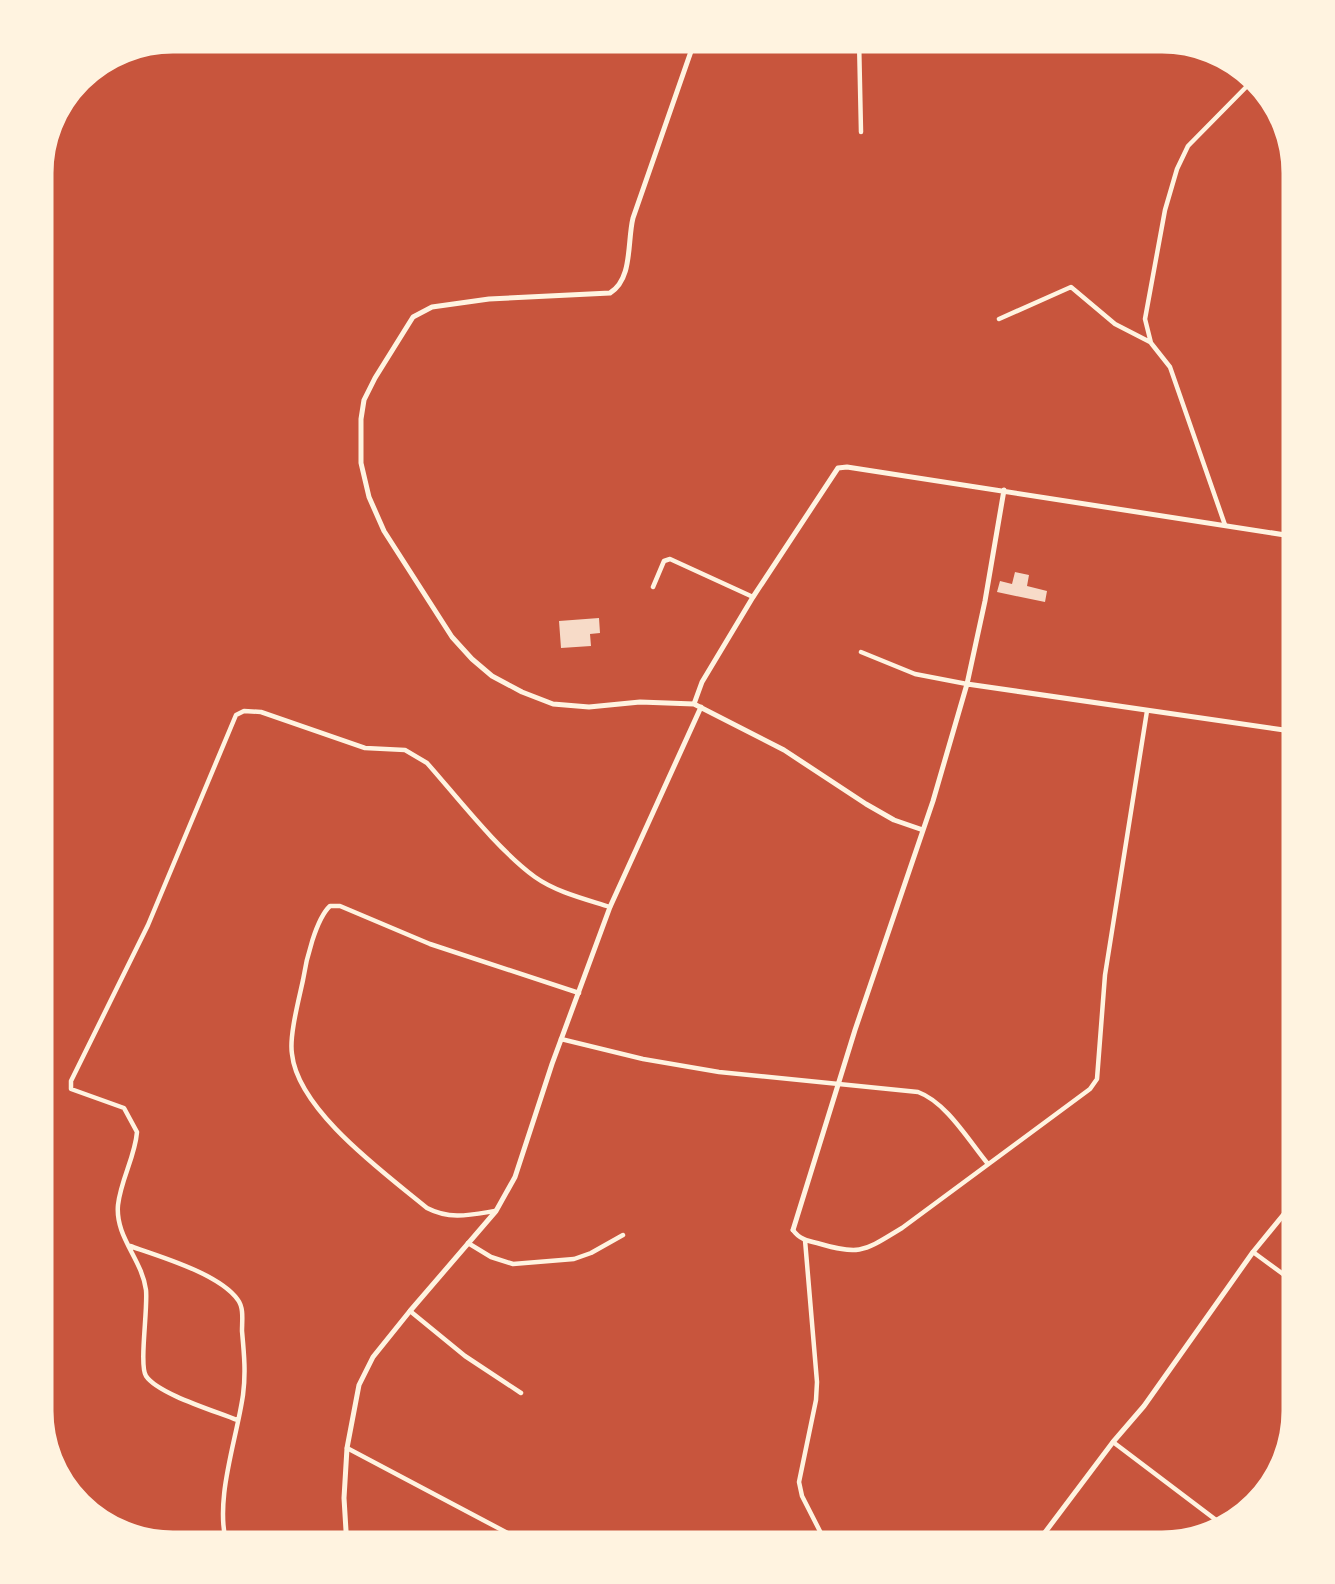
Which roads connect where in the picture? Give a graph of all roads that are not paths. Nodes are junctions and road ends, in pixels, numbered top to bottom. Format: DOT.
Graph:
graph roads {
  1 [pos="692,49"];
  2 [pos="859,49"];
  3 [pos="1249,84"];
  4 [pos="861,132"];
  5 [pos="999,318"];
  6 [pos="1151,343"];
  7 [pos="1004,490"];
  8 [pos="1225,525"];
  9 [pos="1286,535"];
  10 [pos="653,587"];
  11 [pos="753,597"];
  12 [pos="861,652"];
  13 [pos="967,684"];
  14 [pos="698,706"];
  15 [pos="1147,711"];
  16 [pos="1286,730"];
  17 [pos="923,830"];
  18 [pos="610,907"];
  19 [pos="579,993"];
  20 [pos="561,1039"];
  21 [pos="838,1083"];
  22 [pos="988,1164"];
  23 [pos="496,1211"];
  24 [pos="1286,1212"];
  25 [pos="793,1230"];
  26 [pos="623,1235"];
  27 [pos="805,1240"];
  28 [pos="468,1243"];
  29 [pos="127,1245"];
  30 [pos="1253,1252"];
  31 [pos="1286,1276"];
  32 [pos="410,1311"];
  33 [pos="521,1393"];
  34 [pos="237,1420"];
  35 [pos="1113,1442"];
  36 [pos="347,1448"];
  37 [pos="1217,1522"];
  38 [pos="224,1535"];
  39 [pos="346,1535"];
  40 [pos="511,1535"];
  41 [pos="822,1535"];
  42 [pos="1043,1535"];
  1 -- 14 [label="street"];
  2 -- 4 [label="street"];
  3 -- 6 [label="street"];
  5 -- 6 [label="street"];
  6 -- 8 [label="street"];
  7 -- 8 [label="street"];
  7 -- 11 [label="street"];
  7 -- 13 [label="street"];
  8 -- 9 [label="street"];
  10 -- 11 [label="street"];
  11 -- 14 [label="street"];
  12 -- 13 [label="street"];
  13 -- 15 [label="street"];
  13 -- 17 [label="street"];
  14 -- 17 [label="street"];
  14 -- 18 [label="street"];
  15 -- 16 [label="street"];
  15 -- 22 [label="street"];
  17 -- 21 [label="street"];
  18 -- 19 [label="street"];
  18 -- 29 [label="street"];
  19 -- 20 [label="street"];
  19 -- 23 [label="street"];
  20 -- 21 [label="street"];
  20 -- 23 [label="street"];
  21 -- 22 [label="street"];
  21 -- 25 [label="street"];
  22 -- 27 [label="street"];
  23 -- 28 [label="street"];
  24 -- 30 [label="street"];
  25 -- 27 [label="street"];
  26 -- 28 [label="street"];
  27 -- 41 [label="street"];
  28 -- 32 [label="street"];
  29 -- 34 [label="street"];
  29 -- 34 [label="street"];
  30 -- 31 [label="street"];
  30 -- 35 [label="street"];
  32 -- 33 [label="street"];
  32 -- 36 [label="street"];
  34 -- 38 [label="street"];
  35 -- 37 [label="street"];
  35 -- 42 [label="street"];
  36 -- 39 [label="street"];
  36 -- 40 [label="street"];
}
